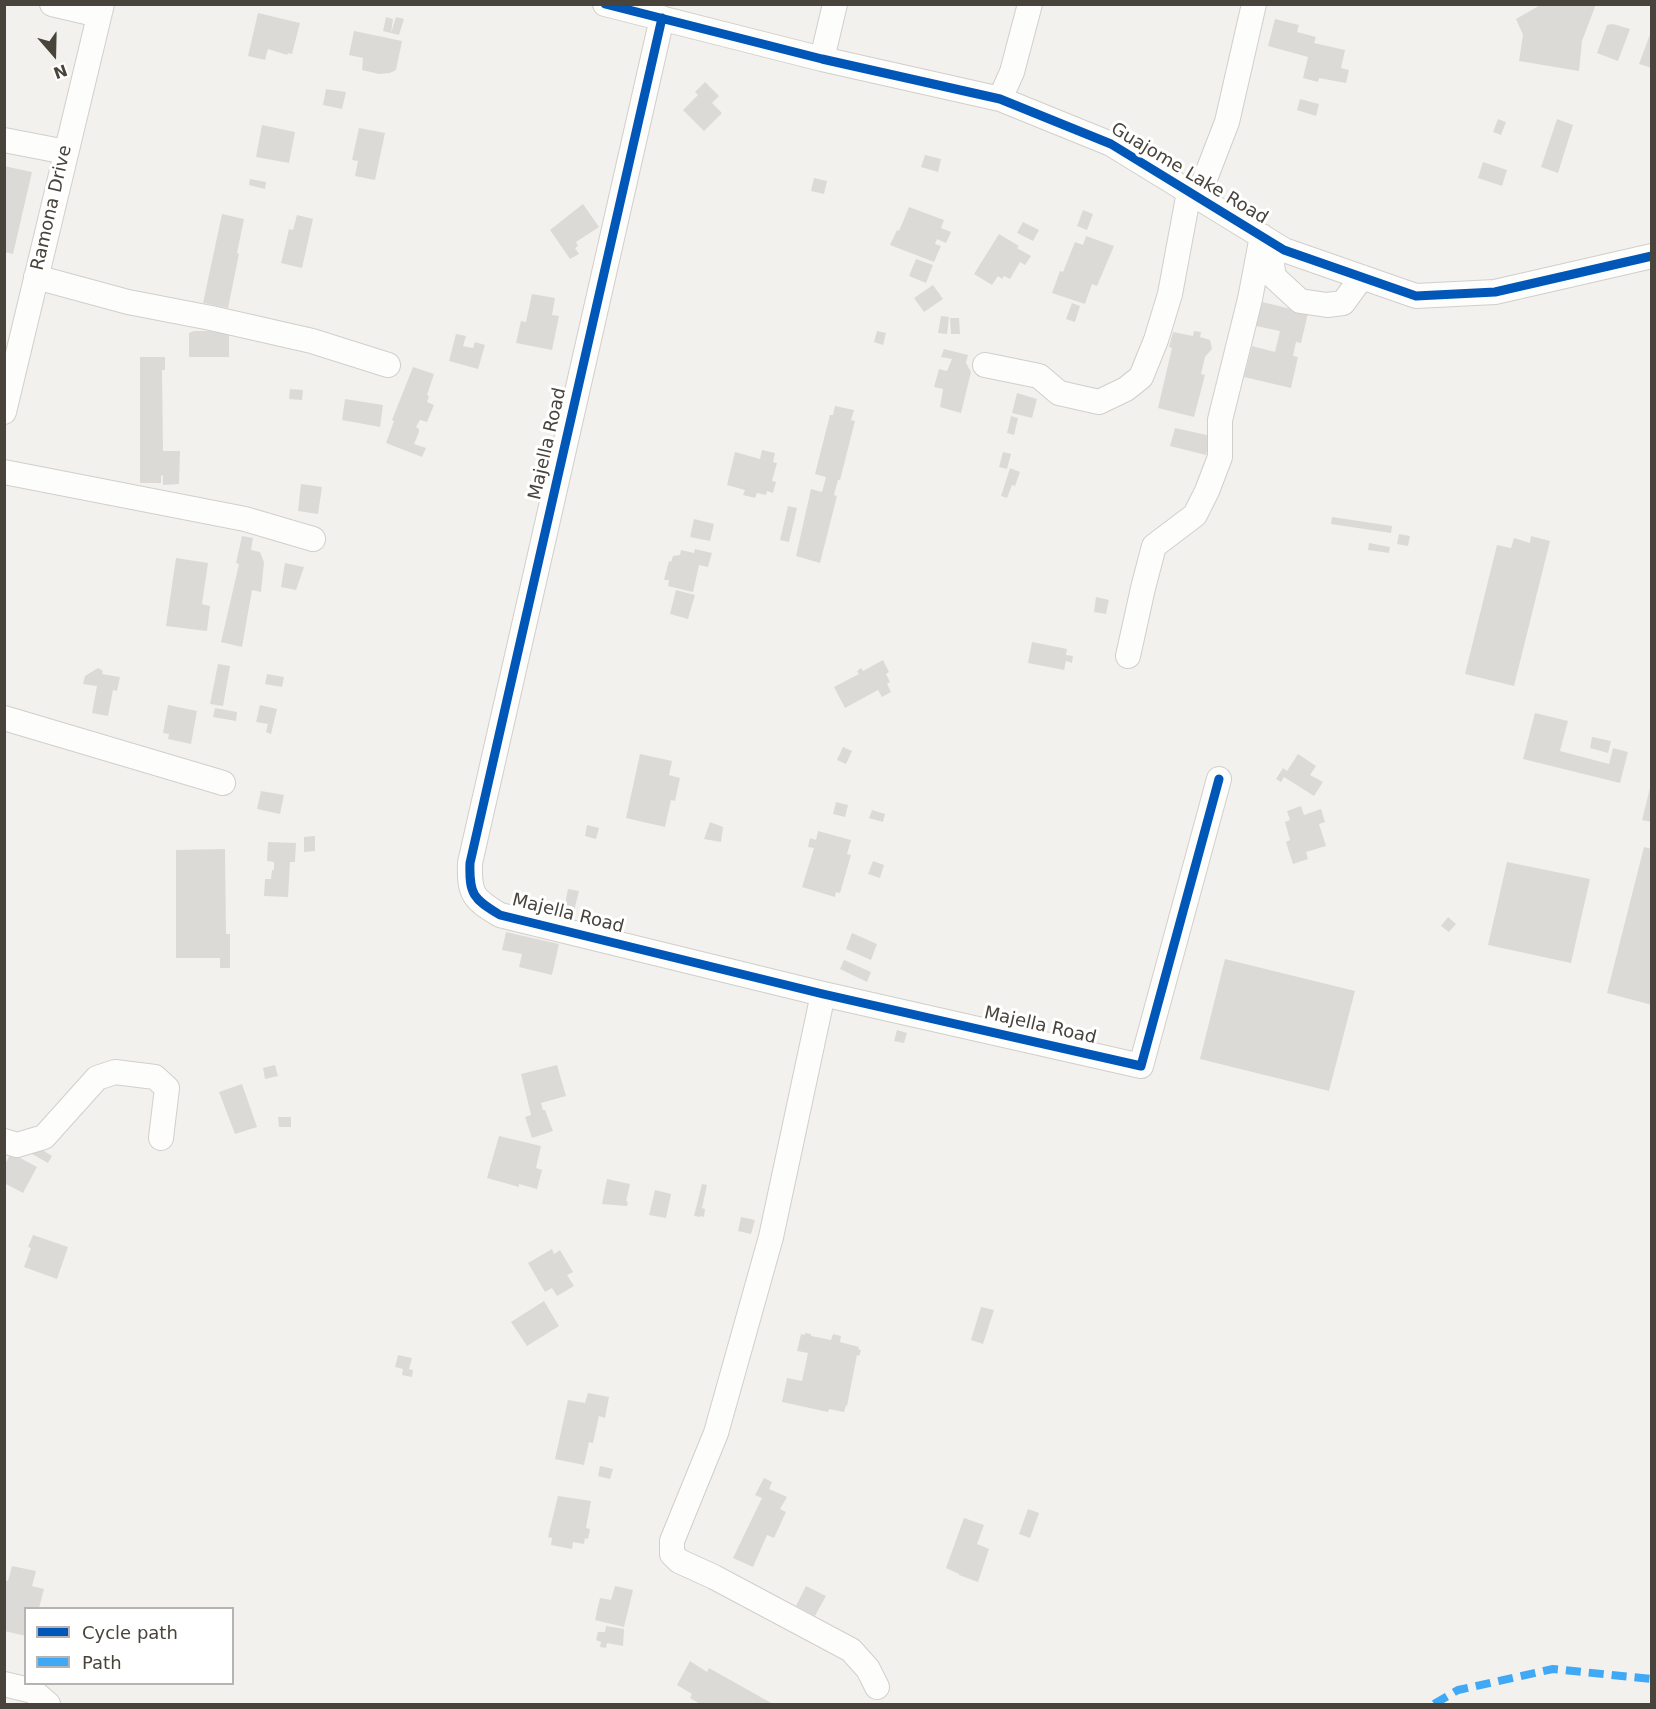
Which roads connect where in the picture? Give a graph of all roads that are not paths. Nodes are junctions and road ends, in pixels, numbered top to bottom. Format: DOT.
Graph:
graph roads {
  1 [pos="52,4"];
  2 [pos="605,4"];
  3 [pos="835,4"];
  4 [pos="1030,4"];
  5 [pos="1254,4"];
  6 [pos="100,10"];
  7 [pos="665,14"];
  8 [pos="822,59"];
  9 [pos="1000,99"];
  10 [pos="4,140"];
  11 [pos="4,155"];
  12 [pos="64,160"];
  13 [pos="1194,194"];
  14 [pos="1268,240"];
  15 [pos="1652,256"];
  16 [pos="36,277"];
  17 [pos="1362,277"];
  18 [pos="388,365"];
  19 [pos="985,365"];
  20 [pos="4,412"];
  21 [pos="4,472"];
  22 [pos="313,539"];
  23 [pos="1128,656"];
  24 [pos="4,718"];
  25 [pos="1219,779"];
  26 [pos="223,783"];
  27 [pos="823,994"];
  28 [pos="161,1138"];
  29 [pos="4,1141"];
  30 [pos="4,1684"];
  31 [pos="877,1687"];
  32 [pos="48,1704"];
  1 -- 6 [label="street"];
  2 -- 7 [label="street, Guajome Lake Road"];
  3 -- 8 [label="street"];
  4 -- 9 [label="street"];
  5 -- 13 [label="street"];
  6 -- 12 [label="street, Ramona Drive"];
  7 -- 8 [label="street, Guajome Lake Road"];
  7 -- 27 [label="street, Majella Road"];
  8 -- 9 [label="street, Guajome Lake Road"];
  9 -- 13 [label="street, Guajome Lake Road"];
  10 -- 12 [label="street"];
  11 -- 12 [label="street"];
  12 -- 16 [label="street, Ramona Drive"];
  13 -- 14 [label="street, Guajome Lake Road"];
  13 -- 19 [label="street"];
  14 -- 17 [label="street, Guajome Lake Road"];
  14 -- 17 [label="street"];
  14 -- 23 [label="street"];
  15 -- 17 [label="street, Guajome Lake Road"];
  16 -- 18 [label="street"];
  16 -- 20 [label="street, Ramona Drive"];
  21 -- 22 [label="street"];
  24 -- 26 [label="street"];
  25 -- 27 [label="street, Majella Road"];
  27 -- 31 [label="street"];
  28 -- 29 [label="street"];
  30 -- 32 [label="street"];
}
